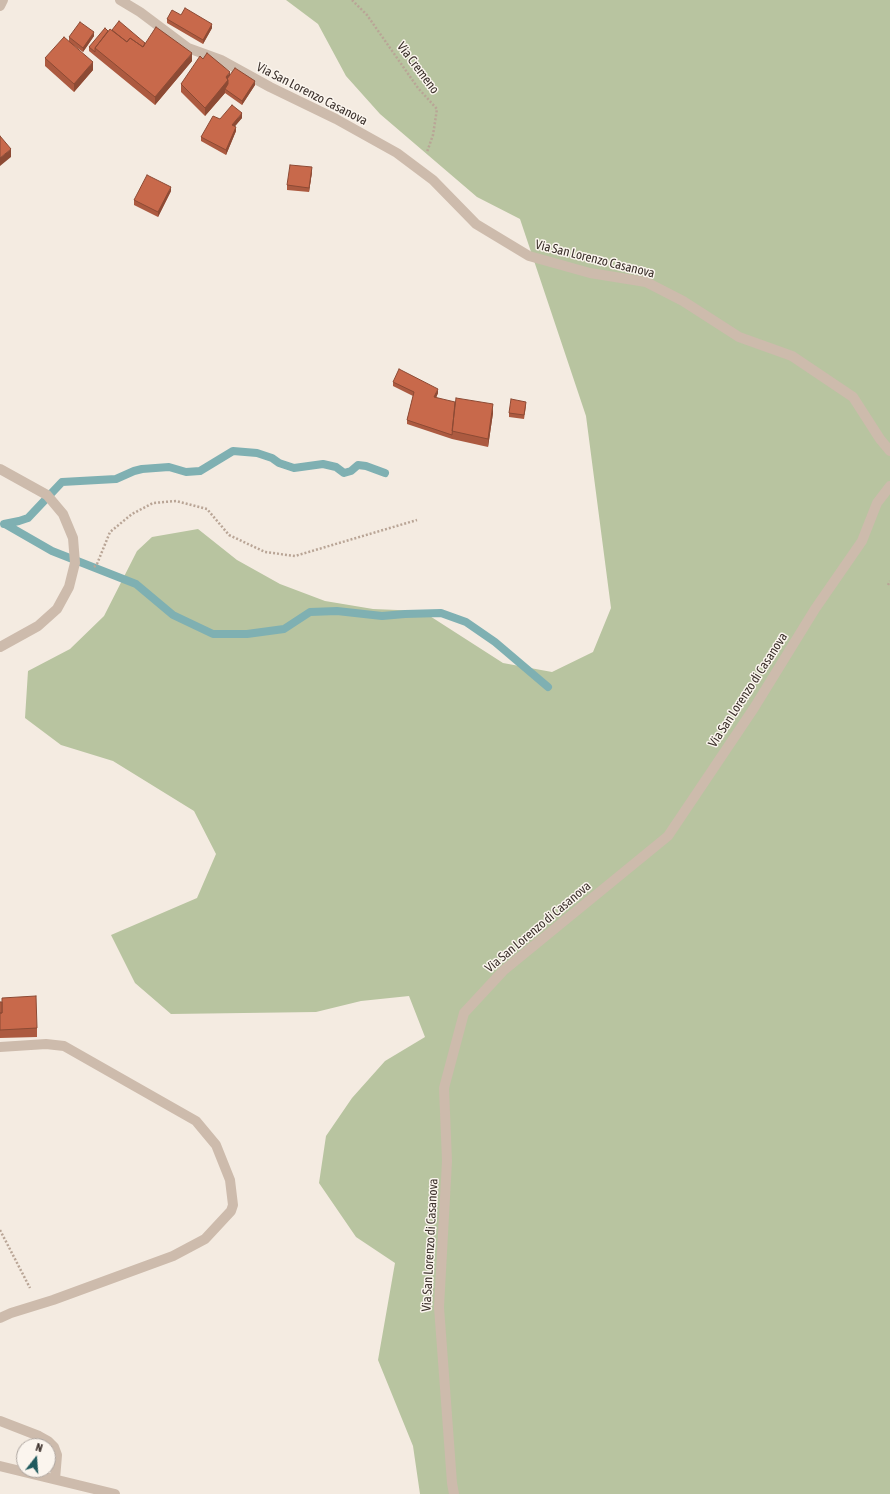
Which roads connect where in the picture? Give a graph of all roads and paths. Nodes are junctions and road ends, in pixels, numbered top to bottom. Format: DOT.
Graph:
graph roads {
  1 [pos="3,0"];
  2 [pos="120,0"];
  3 [pos="352,0"];
  4 [pos="0,6"];
  5 [pos="432,180"];
  6 [pos="890,451"];
  7 [pos="0,469"];
  8 [pos="890,486"];
  9 [pos="417,520"];
  10 [pos="890,581"];
  11 [pos="888,585"];
  12 [pos="70,587"];
  13 [pos="0,648"];
  14 [pos="0,1047"];
  15 [pos="0,1230"];
  16 [pos="37,1305"];
  17 [pos="0,1318"];
  18 [pos="0,1421"];
  19 [pos="0,1466"];
  20 [pos="55,1479"];
  21 [pos="115,1494"];
  22 [pos="454,1494"];
  1 -- 4 [label="street"];
  2 -- 5 [label="street, Via San Lorenzo Casanova"];
  3 -- 5 [label="path, Via Cremeno"];
  5 -- 6 [label="street, Via San Lorenzo Casanova"];
  7 -- 12 [label="street"];
  8 -- 22 [label="street, Via San Lorenzo di Casanova"];
  9 -- 12 [label="path"];
  10 -- 11 [label="path"];
  12 -- 13 [label="street"];
  14 -- 16 [label="street"];
  15 -- 16 [label="path"];
  16 -- 17 [label="street"];
  18 -- 20 [label="street"];
  19 -- 20 [label="street"];
  20 -- 21 [label="street"];
}
